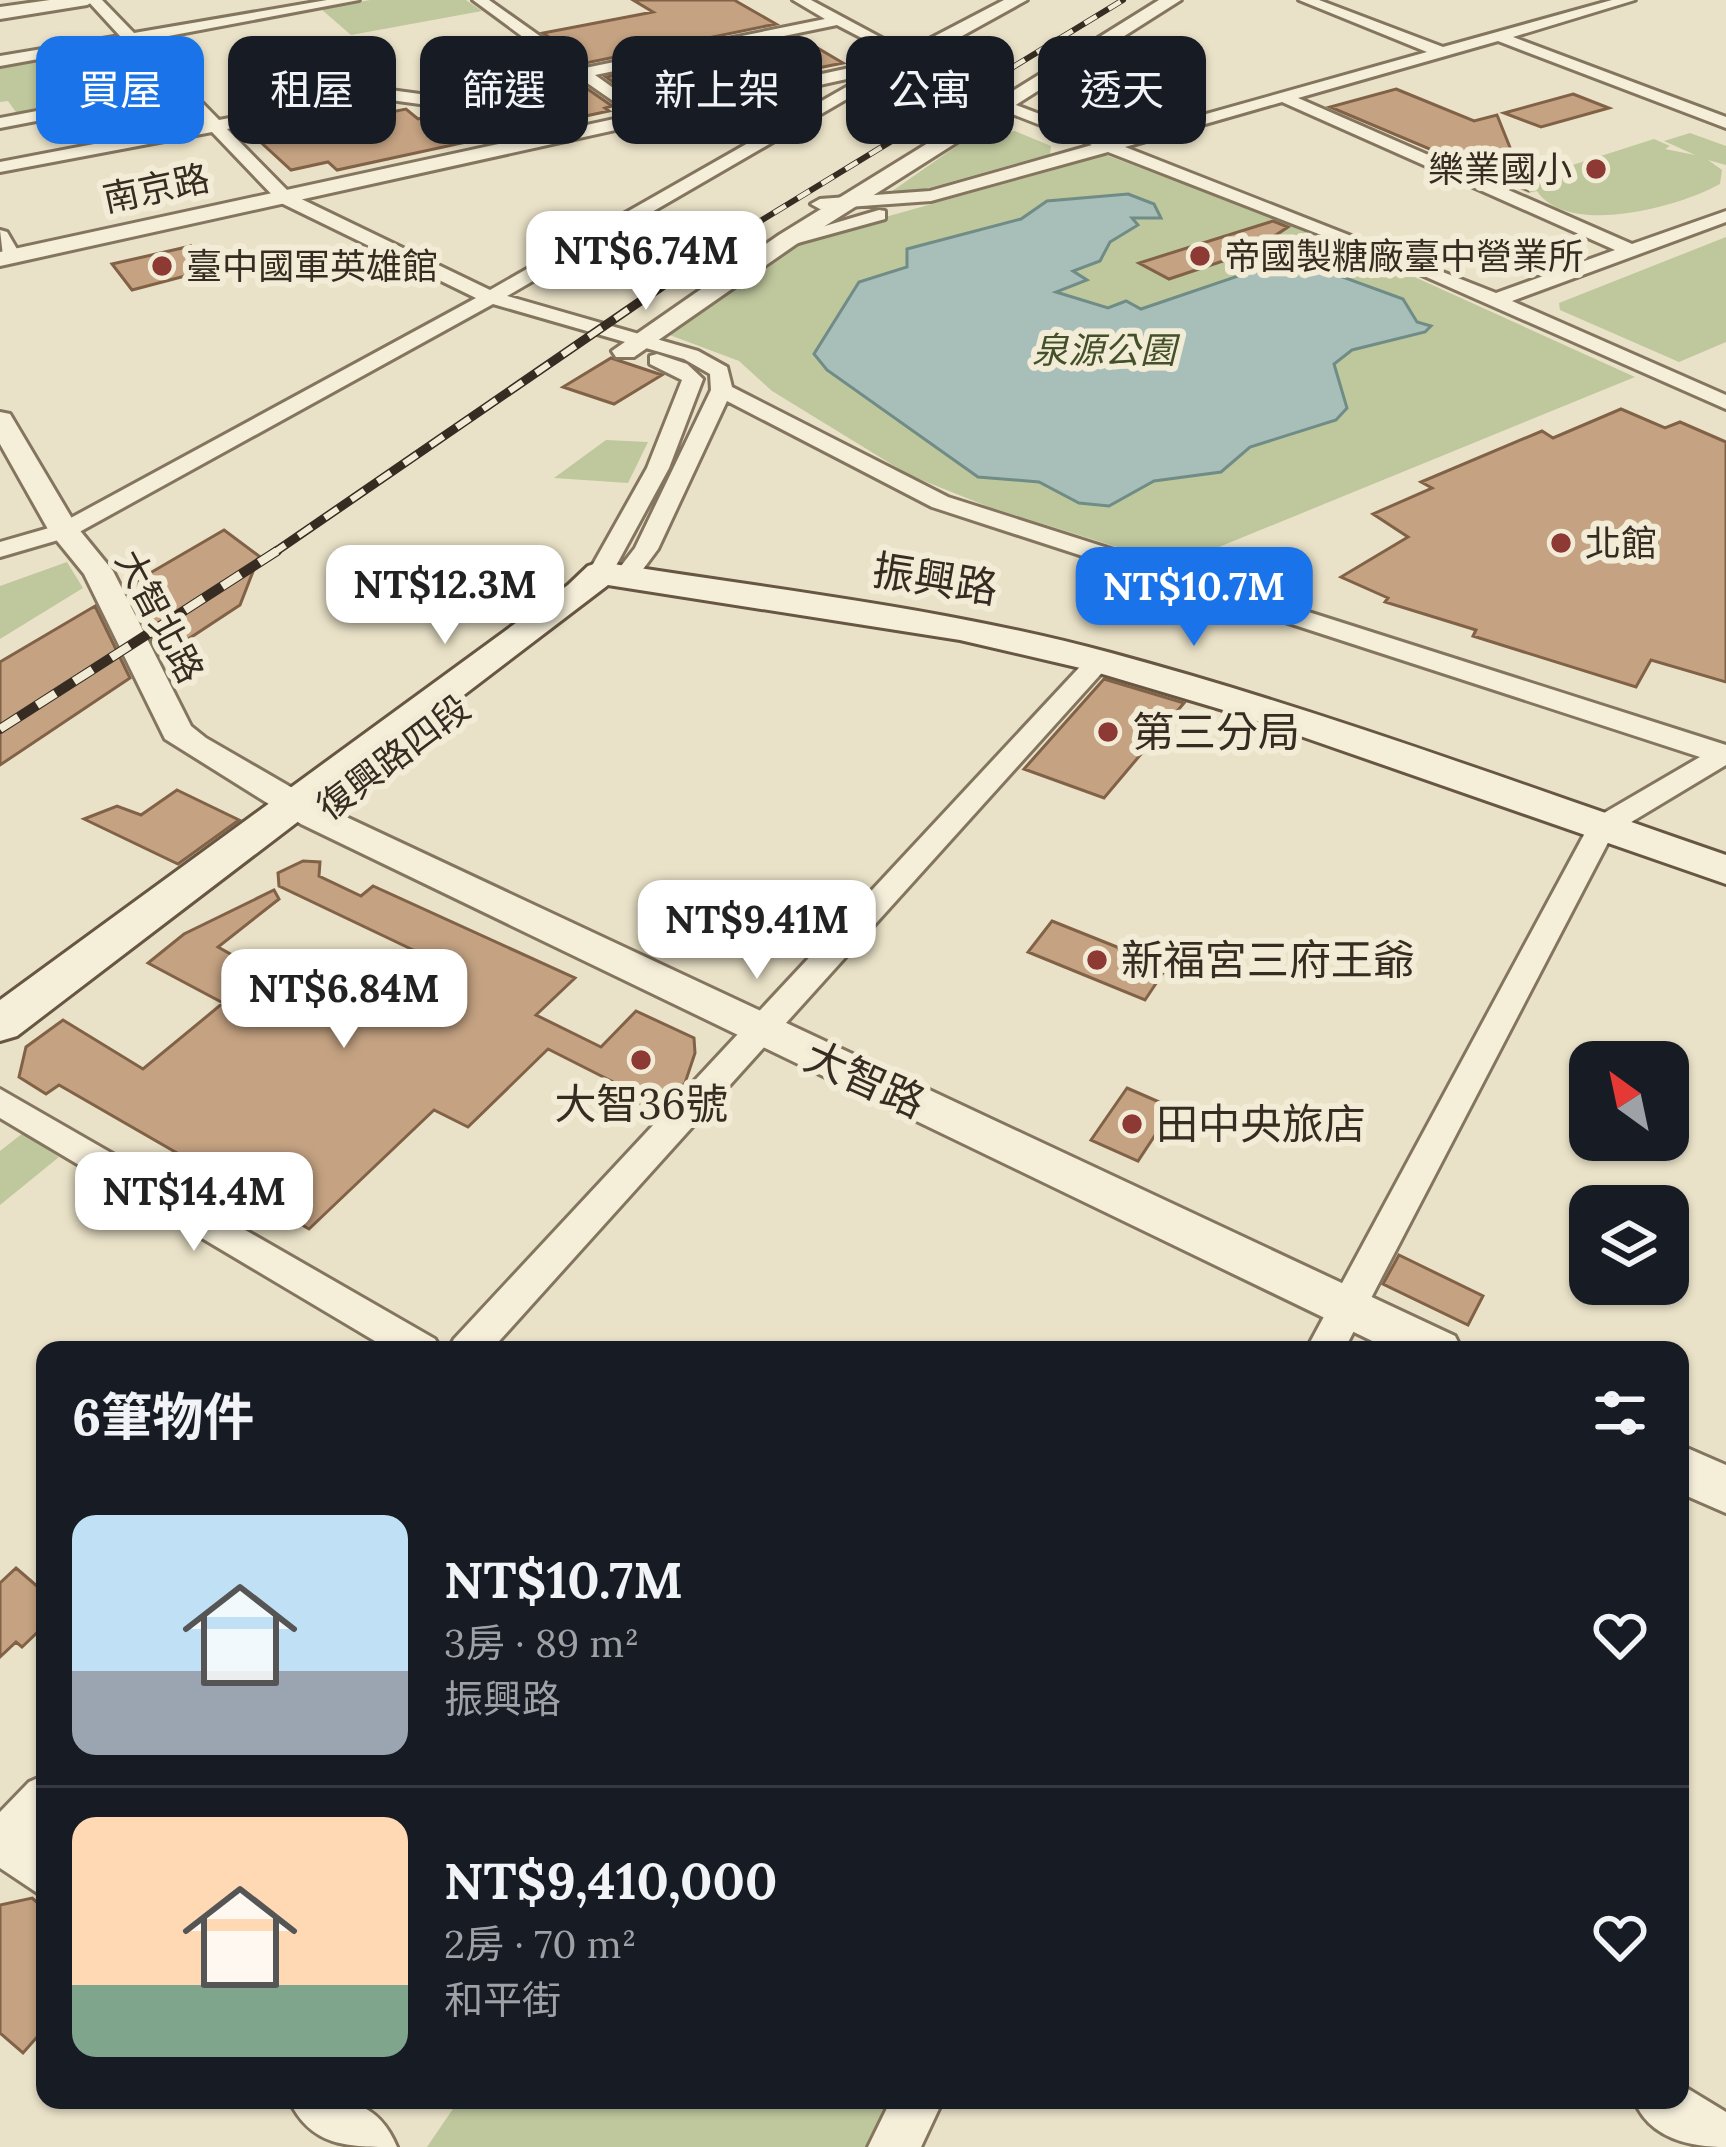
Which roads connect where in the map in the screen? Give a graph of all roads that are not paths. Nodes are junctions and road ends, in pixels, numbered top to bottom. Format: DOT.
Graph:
graph roads {
  1 [pos="352,0"];
  2 [pos="480,0"];
  3 [pos="800,0"];
  4 [pos="1018,0"];
  5 [pos="1154,0"];
  6 [pos="1172,0"];
  7 [pos="1306,0"];
  8 [pos="1628,0"];
  9 [pos="80,1"];
  10 [pos="0,13"];
  11 [pos="841,20"];
  12 [pos="106,36"];
  13 [pos="126,36"];
  14 [pos="147,36"];
  15 [pos="530,36"];
  16 [pos="866,36"];
  17 [pos="949,36"];
  18 [pos="1500,37"];
  19 [pos="1444,52"];
  20 [pos="36,55"];
  21 [pos="0,61"];
  22 [pos="588,73"];
  23 [pos="1014,91"];
  24 [pos="1014,92"];
  25 [pos="846,93"];
  26 [pos="1726,97"];
  27 [pos="1283,98"];
  28 [pos="420,99"];
  29 [pos="1014,109"];
  30 [pos="1689,109"];
  31 [pos="204,116"];
  32 [pos="36,122"];
  33 [pos="1726,122"];
  34 [pos="0,123"];
  35 [pos="204,124"];
  36 [pos="213,126"];
  37 [pos="612,127"];
  38 [pos="84,144"];
  39 [pos="924,144"];
  40 [pos="933,144"];
  41 [pos="1110,146"];
  42 [pos="0,167"];
  43 [pos="264,196"];
  44 [pos="932,196"];
  45 [pos="845,202"];
  46 [pos="820,204"];
  47 [pos="1726,216"];
  48 [pos="787,240"];
  49 [pos="4,250"];
  50 [pos="1631,250"];
  51 [pos="1496,300"];
  52 [pos="484,301"];
  53 [pos="622,343"];
  54 [pos="722,390"];
  55 [pos="1726,403"];
  56 [pos="0,420"];
  57 [pos="64,531"];
  58 [pos="0,550"];
  59 [pos="612,576"];
  60 [pos="1099,661"];
  61 [pos="1725,754"];
  62 [pos="304,810"];
  63 [pos="1602,826"];
  64 [pos="1726,870"];
  65 [pos="0,1024"];
  66 [pos="758,1031"];
  67 [pos="0,1053"];
  68 [pos="0,1102"];
  69 [pos="1348,1306"];
  70 [pos="407,1341"];
  71 [pos="475,1341"];
  72 [pos="1330,1341"];
  73 [pos="1420,1341"];
  74 [pos="1689,1472"];
  75 [pos="1726,1490"];
  76 [pos="36,1807"];
  77 [pos="2,1841"];
  78 [pos="36,1868"];
  79 [pos="325,2109"];
  80 [pos="913,2109"];
  81 [pos="1674,2109"];
  82 [pos="1726,2141"];
  83 [pos="371,2147"];
  84 [pos="894,2147"];
  1 -- 14 [label="street"];
  2 -- 15 [label="street"];
  3 -- 11 [label="street"];
  4 -- 17 [label="street, 南京路"];
  5 -- 23 [label="street"];
  6 -- 24 [label="street"];
  7 -- 19 [label="street"];
  8 -- 18 [label="street"];
  9 -- 10 [label="street"];
  9 -- 12 [label="street"];
  9 -- 13 [label="street, 復興路四段"];
  11 -- 16 [label="street"];
  11 -- 22 [label="street"];
  18 -- 19 [label="street"];
  18 -- 30 [label="street"];
  19 -- 27 [label="street"];
  20 -- 21 [label="street"];
  25 -- 52 [label="street"];
  26 -- 30 [label="street"];
  27 -- 41 [label="street"];
  27 -- 50 [label="street"];
  28 -- 36 [label="street"];
  29 -- 41 [label="street"];
  30 -- 33 [label="street"];
  31 -- 36 [label="street, 復興路四段"];
  32 -- 34 [label="street"];
  35 -- 36 [label="street"];
  36 -- 43 [label="street, 復興路四段"];
  37 -- 43 [label="street, 南京路"];
  38 -- 42 [label="street"];
  39 -- 46 [label="street"];
  40 -- 45 [label="street"];
  41 -- 44 [label="street"];
  41 -- 51 [label="street"];
  43 -- 49 [label="street, 南京路"];
  43 -- 52 [label="street, 復興路四段"];
  44 -- 45 [label="street"];
  44 -- 48 [label="street"];
  45 -- 46 [label="street"];
  45 -- 48 [label="street"];
  46 -- 53 [label="street"];
  47 -- 50 [label="street"];
  48 -- 53 [label="street"];
  50 -- 51 [label="street"];
  51 -- 55 [label="street"];
  52 -- 53 [label="street, 復興路四段"];
  52 -- 57 [label="street"];
  53 -- 54 [label="street, 復興路四段"];
  53 -- 59 [label="street, 復興路四段"];
  54 -- 59 [label="street, 復興路四段"];
  54 -- 61 [label="street"];
  56 -- 57 [label="street, 大智北路"];
  57 -- 58 [label="street"];
  57 -- 62 [label="street, 大智北路"];
  59 -- 60 [label="main road, 振興路"];
  59 -- 62 [label="main road, 復興路四段"];
  60 -- 63 [label="main road, 振興路"];
  60 -- 66 [label="street"];
  61 -- 63 [label="street"];
  62 -- 65 [label="main road, 復興路四段"];
  62 -- 66 [label="street, 大智路"];
  62 -- 67 [label="main road, 復興路四段"];
  63 -- 64 [label="main road, 振興路"];
  63 -- 69 [label="street"];
  66 -- 69 [label="street, 大智路"];
  66 -- 71 [label="street"];
  68 -- 70 [label="street"];
  69 -- 72 [label="street"];
  69 -- 73 [label="street, 大智路"];
  74 -- 75 [label="street"];
  76 -- 77 [label="street"];
  77 -- 78 [label="street"];
  79 -- 83 [label="street"];
  80 -- 84 [label="street"];
  81 -- 82 [label="street"];
}
